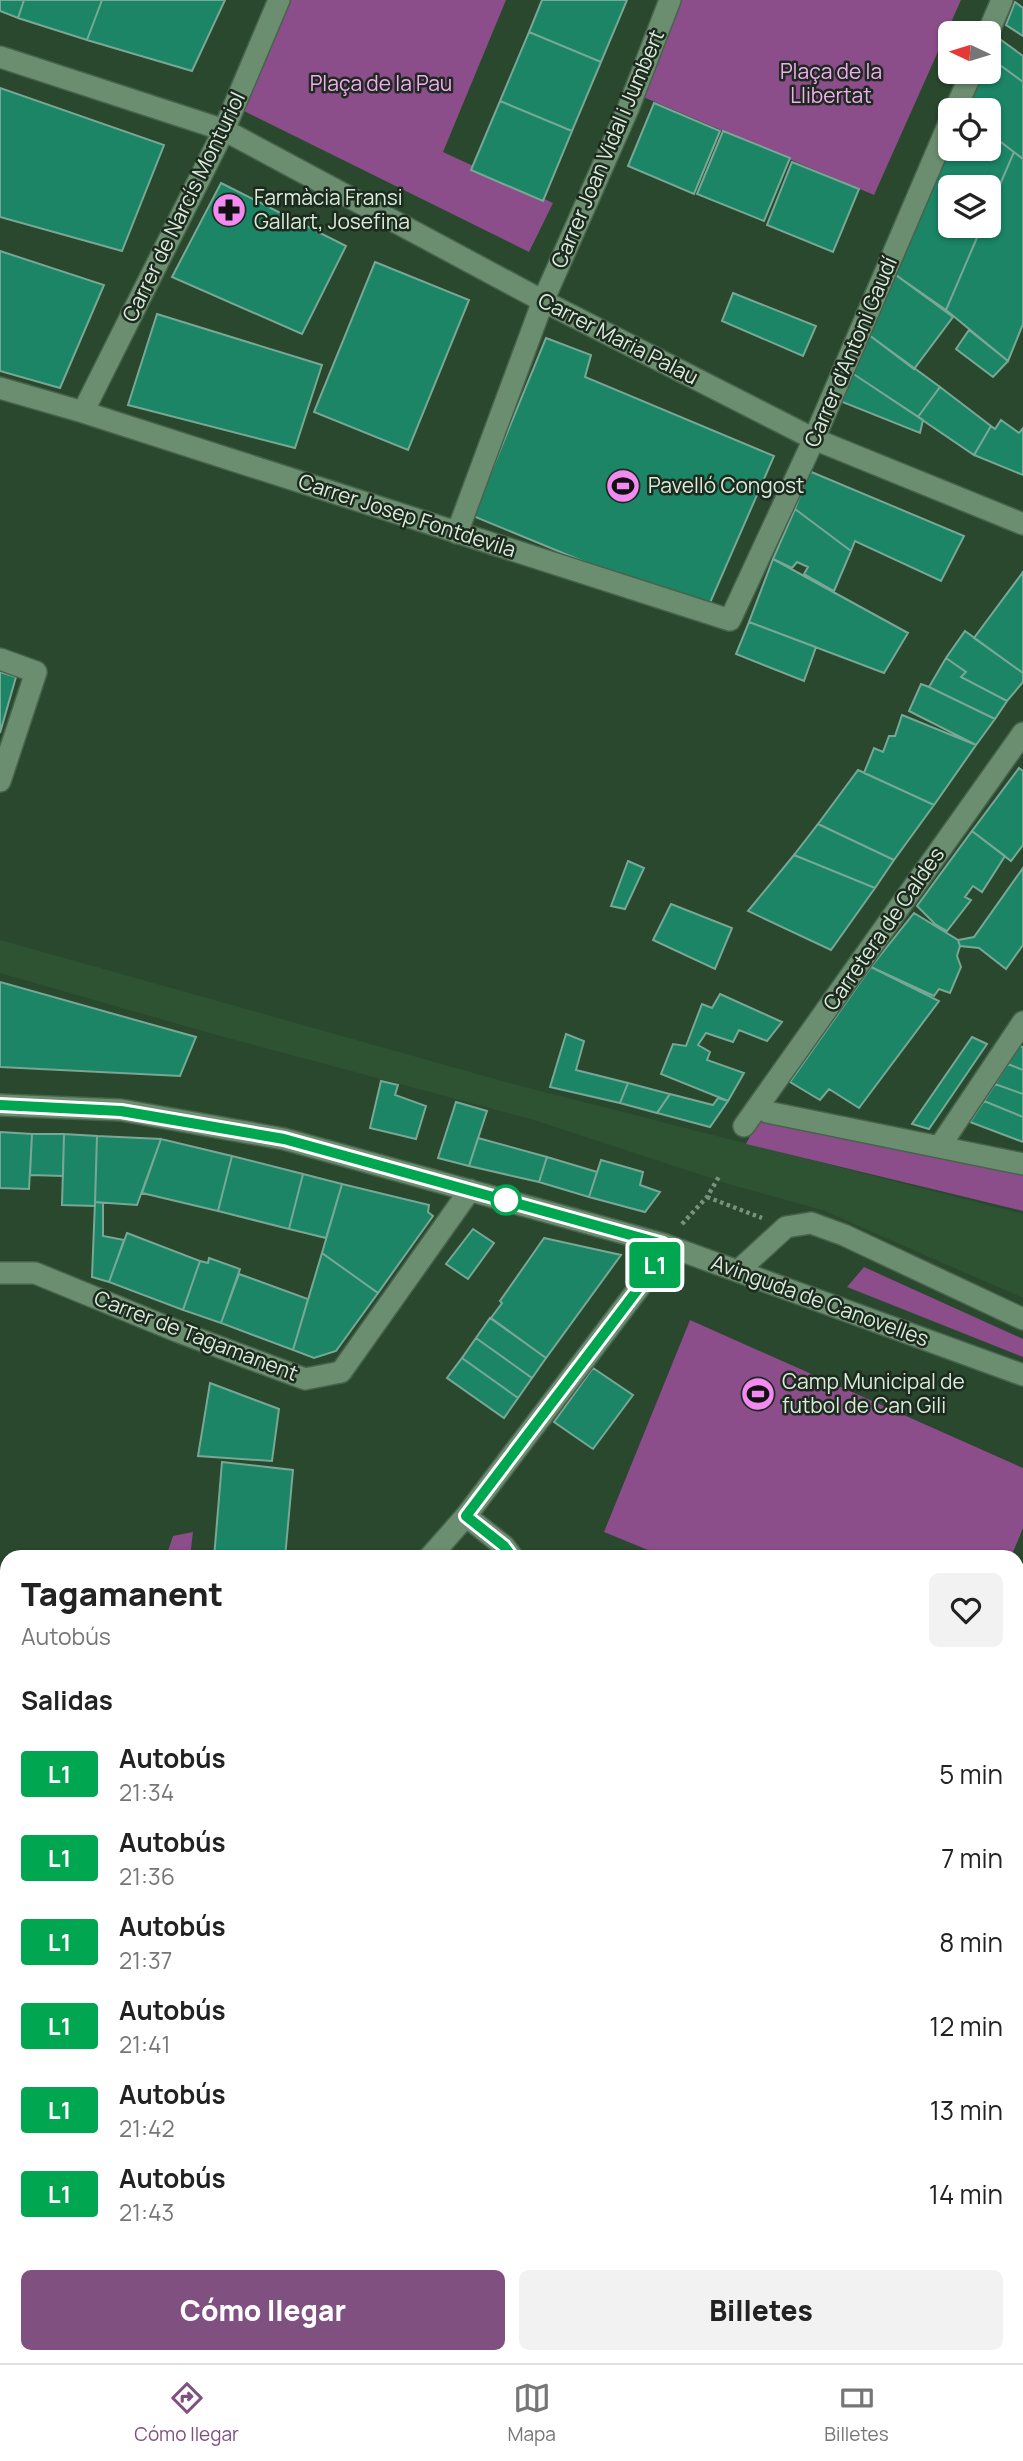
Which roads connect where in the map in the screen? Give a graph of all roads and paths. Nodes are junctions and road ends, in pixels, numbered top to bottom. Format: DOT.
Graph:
graph roads {
  1 [pos="279,0"];
  2 [pos="670,0"];
  3 [pos="1002,0"];
  4 [pos="993,21"];
  5 [pos="0,57"];
  6 [pos="224,130"];
  7 [pos="938,149"];
  8 [pos="543,301"];
  9 [pos="0,388"];
  10 [pos="83,412"];
  11 [pos="814,439"];
  12 [pos="1023,524"];
  13 [pos="457,533"];
  14 [pos="730,620"];
  15 [pos="0,659"];
  16 [pos="1023,733"];
  17 [pos="0,781"];
  18 [pos="1023,1022"];
  19 [pos="0,1105"];
  20 [pos="767,1112"];
  21 [pos="744,1126"];
  22 [pos="940,1146"];
  23 [pos="1023,1164"];
  24 [pos="720,1175"];
  25 [pos="470,1190"];
  26 [pos="707,1197"];
  27 [pos="786,1227"];
  28 [pos="678,1229"];
  29 [pos="663,1244"];
  30 [pos="739,1270"];
  31 [pos="0,1273"];
  32 [pos="1023,1320"];
  33 [pos="1023,1375"];
  34 [pos="466,1516"];
  35 [pos="436,1550"];
  36 [pos="507,1550"];
  1 -- 6 [label="street, Carrer de Narcís Monturiol"];
  2 -- 8 [label="street, Carrer Joan Vidal i Jumbert"];
  3 -- 4 [label="street"];
  5 -- 6 [label="street, Carrer Maria Palau"];
  6 -- 8 [label="street, Carrer Maria Palau"];
  6 -- 10 [label="street, Carrer de Narcís Monturiol"];
  7 -- 11 [label="street, Carrer d'Antoni Gaudí"];
  8 -- 11 [label="street, Carrer Maria Palau"];
  8 -- 13 [label="street, Carrer Joan Vidal i Jumbert"];
  9 -- 10 [label="street, Carrer Josep Fontdevila"];
  10 -- 13 [label="street, Carrer Josep Fontdevila"];
  11 -- 12 [label="street, Carrer Maria Palau"];
  11 -- 14 [label="street, Carrer d'Antoni Gaudí"];
  13 -- 14 [label="street, Carrer Josep Fontdevila"];
  15 -- 17 [label="street"];
  16 -- 21 [label="street, Carretera de Caldes"];
  18 -- 22 [label="street"];
  19 -- 25 [label="street, Avinguda de Canovelles"];
  20 -- 22 [label="street"];
  22 -- 23 [label="street"];
  24 -- 26 [label="path"];
  25 -- 29 [label="street, Avinguda de Canovelles"];
  25 -- 31 [label="street, Carrer de Tagamanent"];
  26 -- 27 [label="path"];
  26 -- 28 [label="path"];
  27 -- 30 [label="street"];
  27 -- 32 [label="street"];
  29 -- 30 [label="street, Avinguda de Canovelles"];
  29 -- 34 [label="street"];
  30 -- 33 [label="street, Avinguda de Canovelles"];
  34 -- 35 [label="street"];
  34 -- 36 [label="street"];
}
